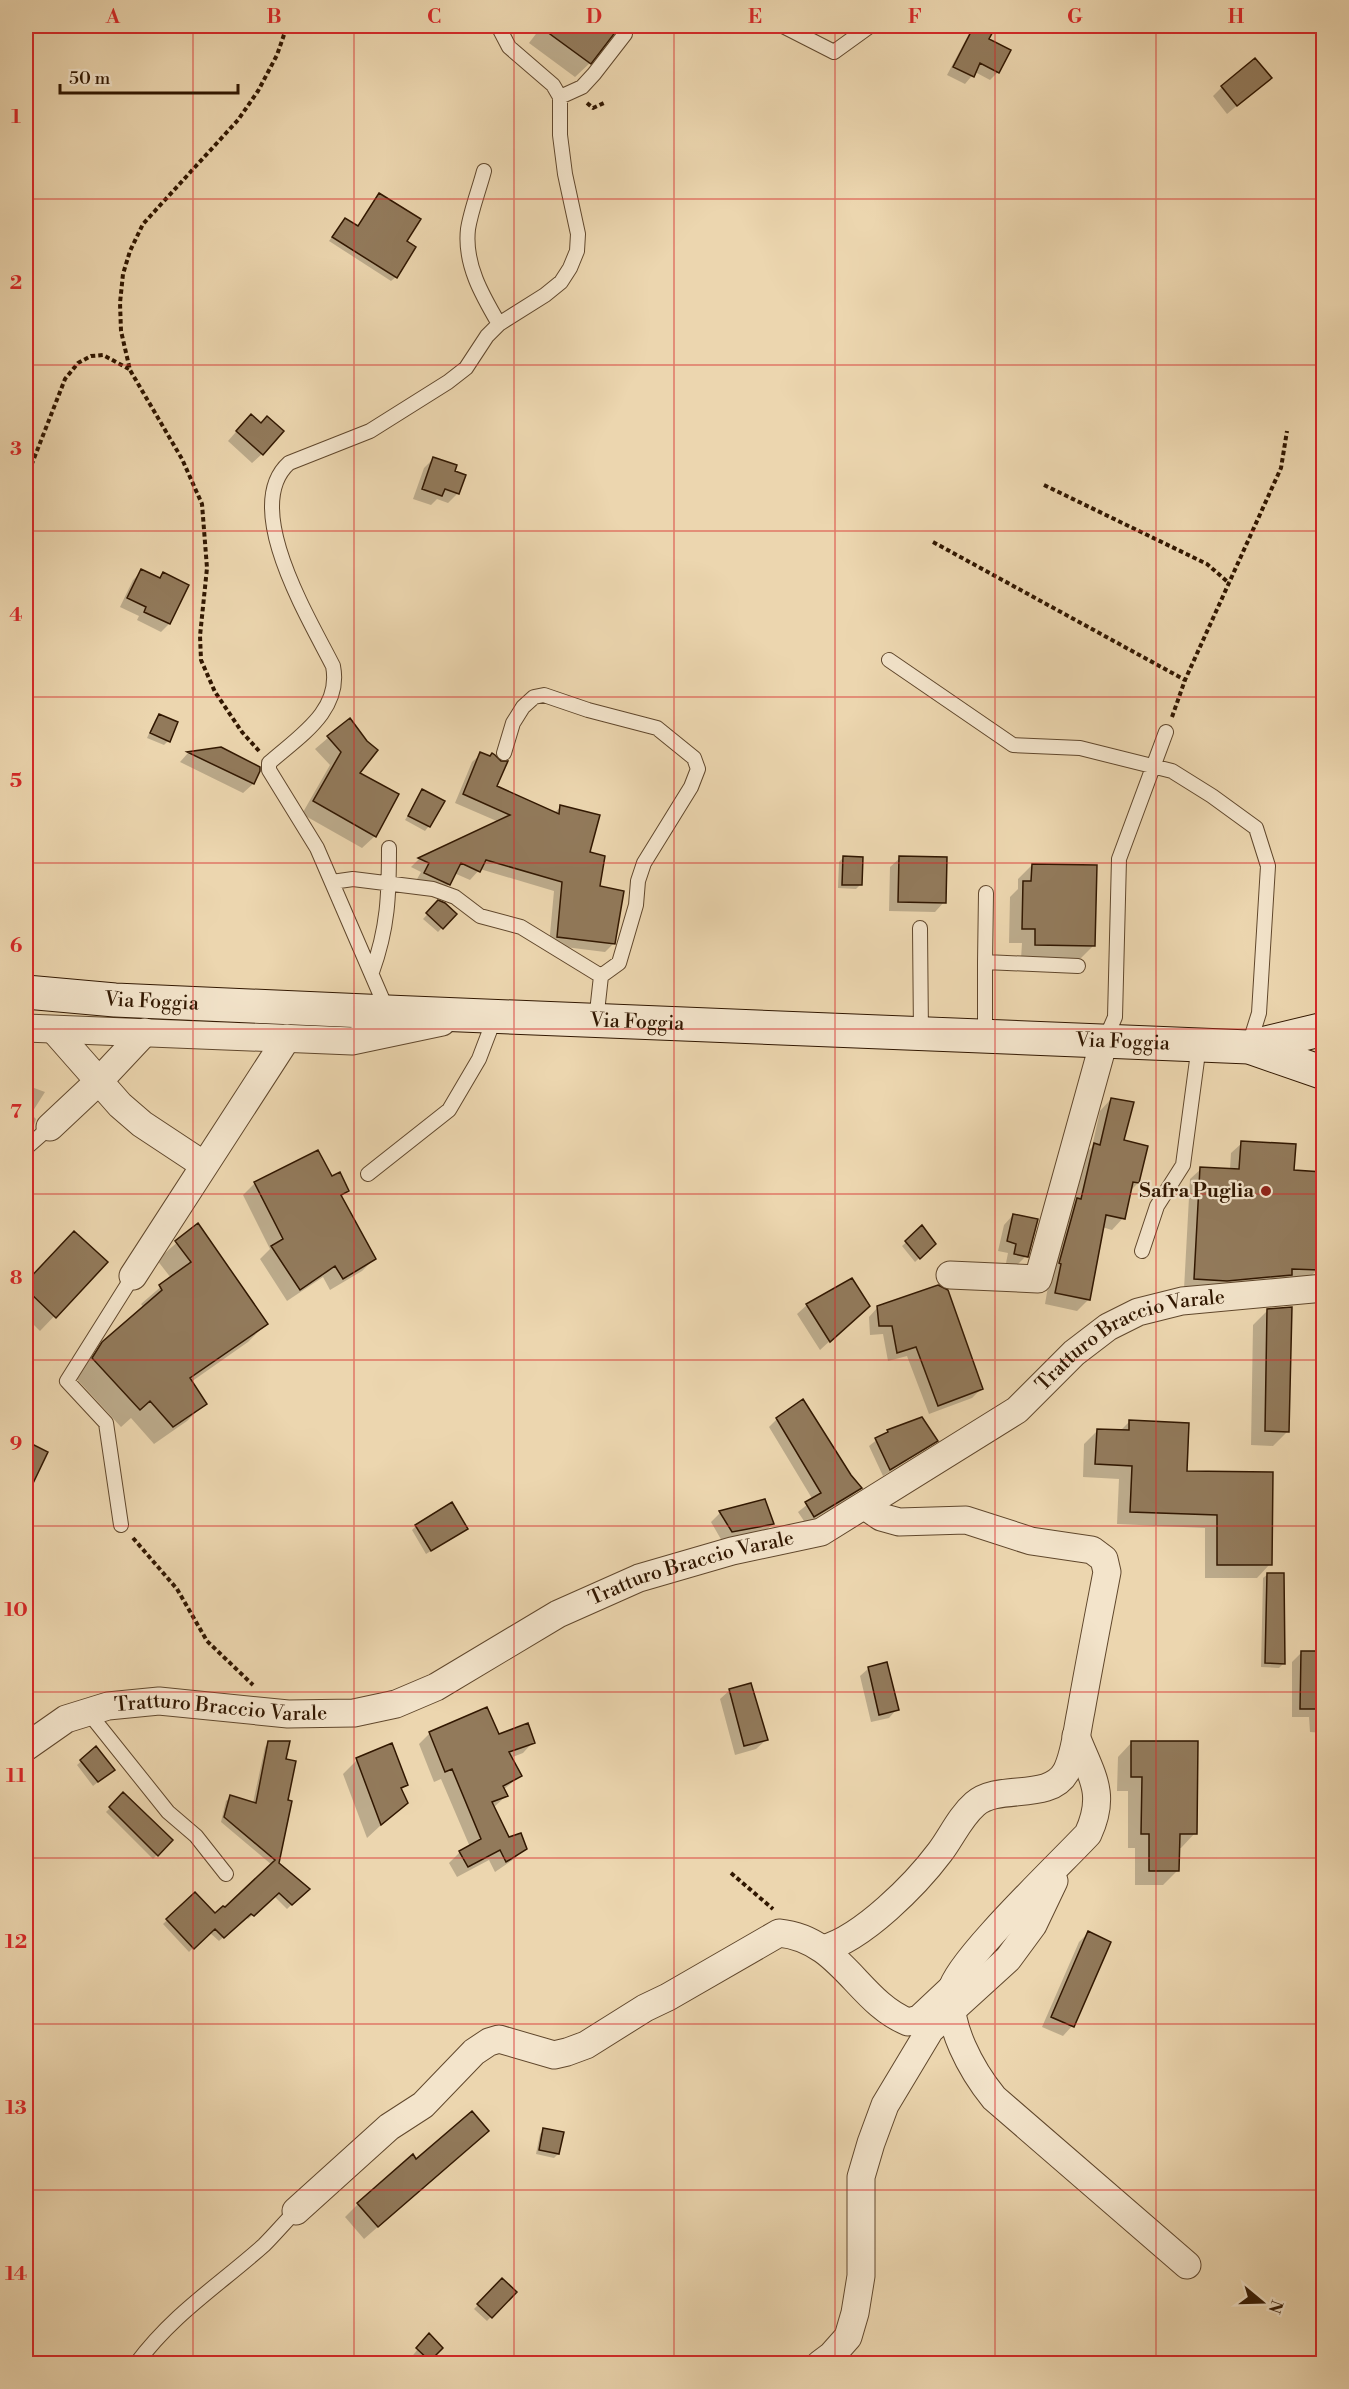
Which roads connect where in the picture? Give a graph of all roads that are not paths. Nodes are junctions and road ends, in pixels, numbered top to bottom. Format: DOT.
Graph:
graph roads {
  1 [pos="498,26"];
  2 [pos="870,26"];
  3 [pos="791,27"];
  4 [pos="625,34"];
  5 [pos="560,97"];
  6 [pos="484,171"];
  7 [pos="499,324"];
  8 [pos="889,660"];
  9 [pos="1166,732"];
  10 [pos="504,753"];
  11 [pos="1154,765"];
  12 [pos="389,848"];
  13 [pos="332,882"];
  14 [pos="389,885"];
  15 [pos="986,893"];
  16 [pos="920,928"];
  17 [pos="985,962"];
  18 [pos="1078,966"];
  19 [pos="372,972"];
  20 [pos="601,976"];
  21 [pos="26,992"];
  22 [pos="388,1012"];
  23 [pos="482,1016"];
  24 [pos="596,1021"];
  25 [pos="26,1028"];
  26 [pos="1323,1029"];
  27 [pos="54,1030"];
  28 [pos="145,1032"];
  29 [pos="921,1034"];
  30 [pos="985,1037"];
  31 [pos="287,1038"];
  32 [pos="1104,1041"];
  33 [pos="1199,1045"];
  34 [pos="1249,1047"];
  35 [pos="1323,1073"];
  36 [pos="99,1081"];
  37 [pos="50,1126"];
  38 [pos="26,1148"];
  39 [pos="204,1165"];
  40 [pos="369,1174"];
  41 [pos="1142,1251"];
  42 [pos="950,1275"];
  43 [pos="133,1276"];
  44 [pos="1323,1288"];
  45 [pos="865,1506"];
  46 [pos="121,1524"];
  47 [pos="88,1712"];
  48 [pos="1076,1736"];
  49 [pos="26,1747"];
  50 [pos="226,1874"];
  51 [pos="823,1949"];
  52 [pos="953,1998"];
  53 [pos="296,2211"];
  54 [pos="1187,2265"];
  55 [pos="136,2364"];
  56 [pos="820,2364"];
  1 -- 5 [label="lane"];
  2 -- 3 [label="lane"];
  4 -- 5 [label="lane"];
  5 -- 7 [label="lane"];
  6 -- 7 [label="lane"];
  7 -- 13 [label="lane"];
  8 -- 11 [label="lane"];
  9 -- 11 [label="lane"];
  10 -- 20 [label="lane"];
  11 -- 32 [label="lane"];
  11 -- 34 [label="lane"];
  12 -- 14 [label="lane"];
  13 -- 14 [label="lane"];
  13 -- 19 [label="lane"];
  14 -- 19 [label="lane"];
  14 -- 20 [label="lane"];
  15 -- 17 [label="lane"];
  16 -- 29 [label="lane"];
  17 -- 18 [label="lane"];
  17 -- 30 [label="lane"];
  19 -- 22 [label="lane"];
  20 -- 24 [label="lane"];
  21 -- 22 [label="main road, Via Foggia"];
  22 -- 23 [label="main road, Via Foggia"];
  23 -- 24 [label="main road, Via Foggia"];
  23 -- 31 [label="street"];
  23 -- 40 [label="lane"];
  24 -- 29 [label="main road, Via Foggia"];
  25 -- 27 [label="street"];
  26 -- 34 [label="main road, Via Foggia"];
  27 -- 28 [label="street"];
  27 -- 36 [label="street"];
  28 -- 31 [label="street"];
  28 -- 36 [label="street"];
  29 -- 30 [label="main road, Via Foggia"];
  30 -- 32 [label="main road, Via Foggia"];
  31 -- 39 [label="street"];
  32 -- 33 [label="main road, Via Foggia"];
  32 -- 42 [label="street"];
  33 -- 34 [label="main road, Via Foggia"];
  33 -- 41 [label="lane"];
  34 -- 35 [label="main road, Via Foggia"];
  36 -- 37 [label="street"];
  36 -- 39 [label="street"];
  37 -- 38 [label="lane"];
  39 -- 43 [label="street"];
  43 -- 46 [label="lane"];
  44 -- 45 [label="street, Tratturo Braccio Varale"];
  45 -- 47 [label="street, Tratturo Braccio Varale"];
  45 -- 48 [label="street"];
  47 -- 49 [label="street, Tratturo Braccio Varale"];
  47 -- 50 [label="lane"];
  48 -- 51 [label="street"];
  48 -- 52 [label="street"];
  51 -- 52 [label="street"];
  51 -- 53 [label="street"];
  52 -- 54 [label="street"];
  52 -- 56 [label="street"];
  53 -- 55 [label="lane"];
}
